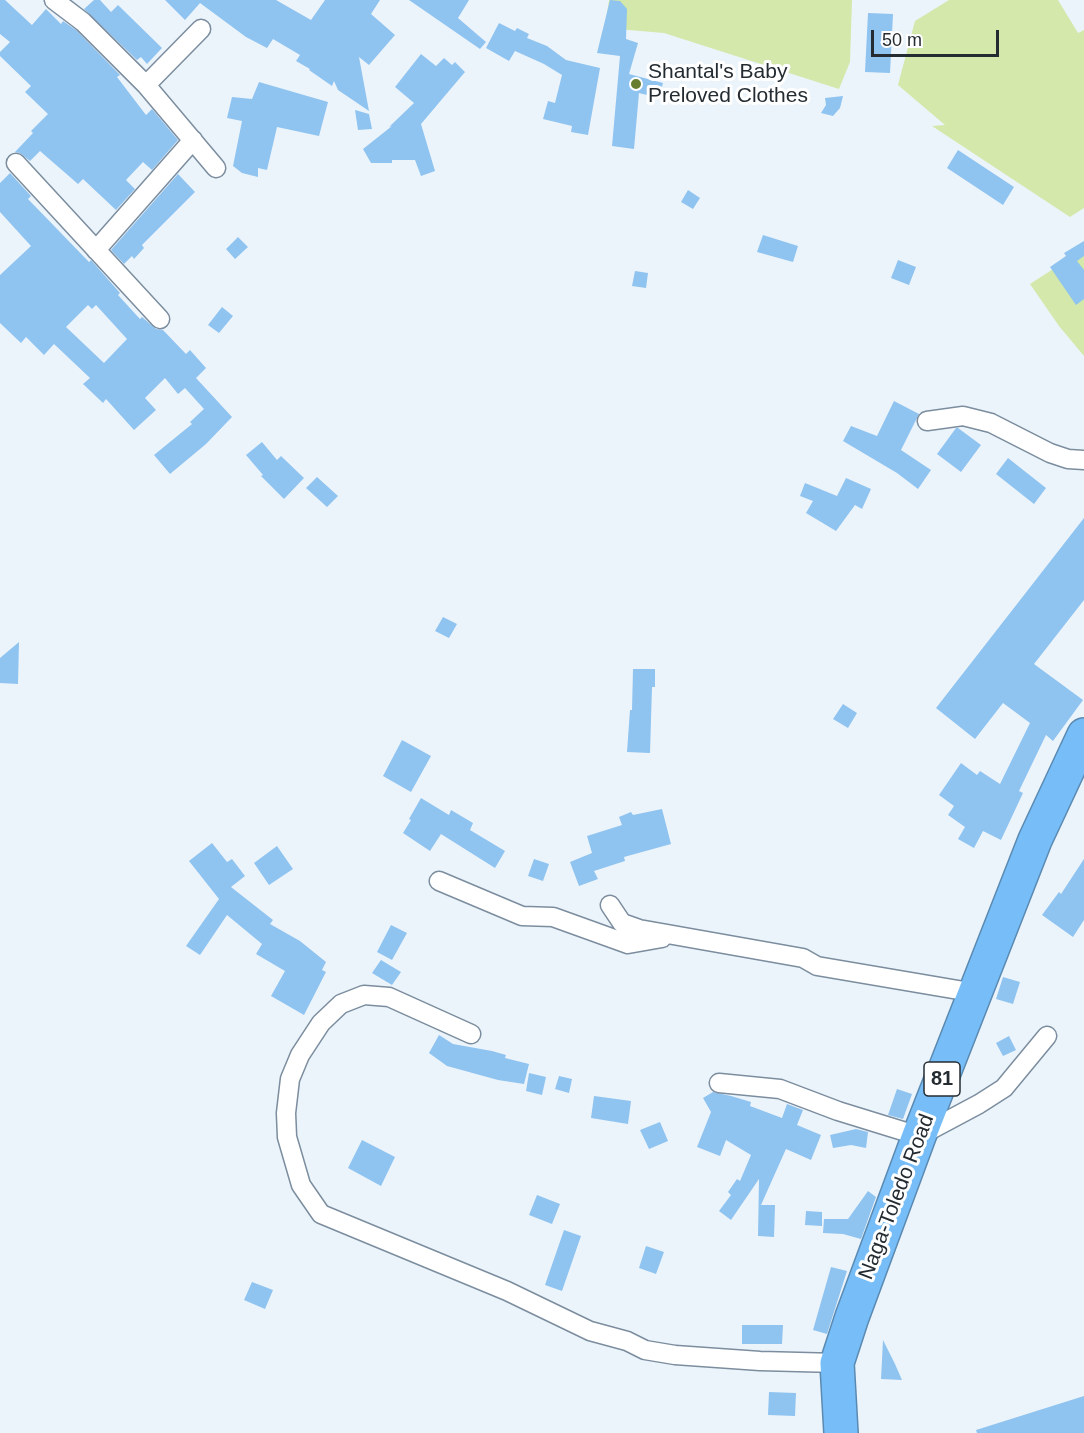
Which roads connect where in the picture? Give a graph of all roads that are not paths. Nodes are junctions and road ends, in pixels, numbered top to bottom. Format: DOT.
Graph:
graph roads {
  1 [pos="54,0"];
  2 [pos="201,29"];
  3 [pos="146,85"];
  4 [pos="193,140"];
  5 [pos="16,163"];
  6 [pos="216,168"];
  7 [pos="96,250"];
  8 [pos="160,319"];
  9 [pos="927,421"];
  10 [pos="1084,460"];
  11 [pos="1084,735"];
  12 [pos="439,881"];
  13 [pos="610,905"];
  14 [pos="676,936"];
  15 [pos="976,993"];
  16 [pos="471,1034"];
  17 [pos="1047,1036"];
  18 [pos="719,1083"];
  19 [pos="919,1136"];
  20 [pos="837,1363"];
  21 [pos="841,1433"];
  1 -- 3 [label="street"];
  2 -- 3 [label="street"];
  3 -- 4 [label="street"];
  4 -- 6 [label="street"];
  4 -- 7 [label="street"];
  5 -- 7 [label="street"];
  7 -- 8 [label="street"];
  9 -- 10 [label="street"];
  11 -- 15 [label="highway, Naga-Toledo Road / 81"];
  12 -- 14 [label="street"];
  13 -- 14 [label="street"];
  14 -- 15 [label="street"];
  15 -- 19 [label="highway, Naga-Toledo Road / 81"];
  16 -- 20 [label="street"];
  17 -- 19 [label="street"];
  18 -- 19 [label="street"];
  19 -- 20 [label="highway, Naga-Toledo Road / 81"];
  20 -- 21 [label="highway, Naga-Toledo Road / 81"];
}
